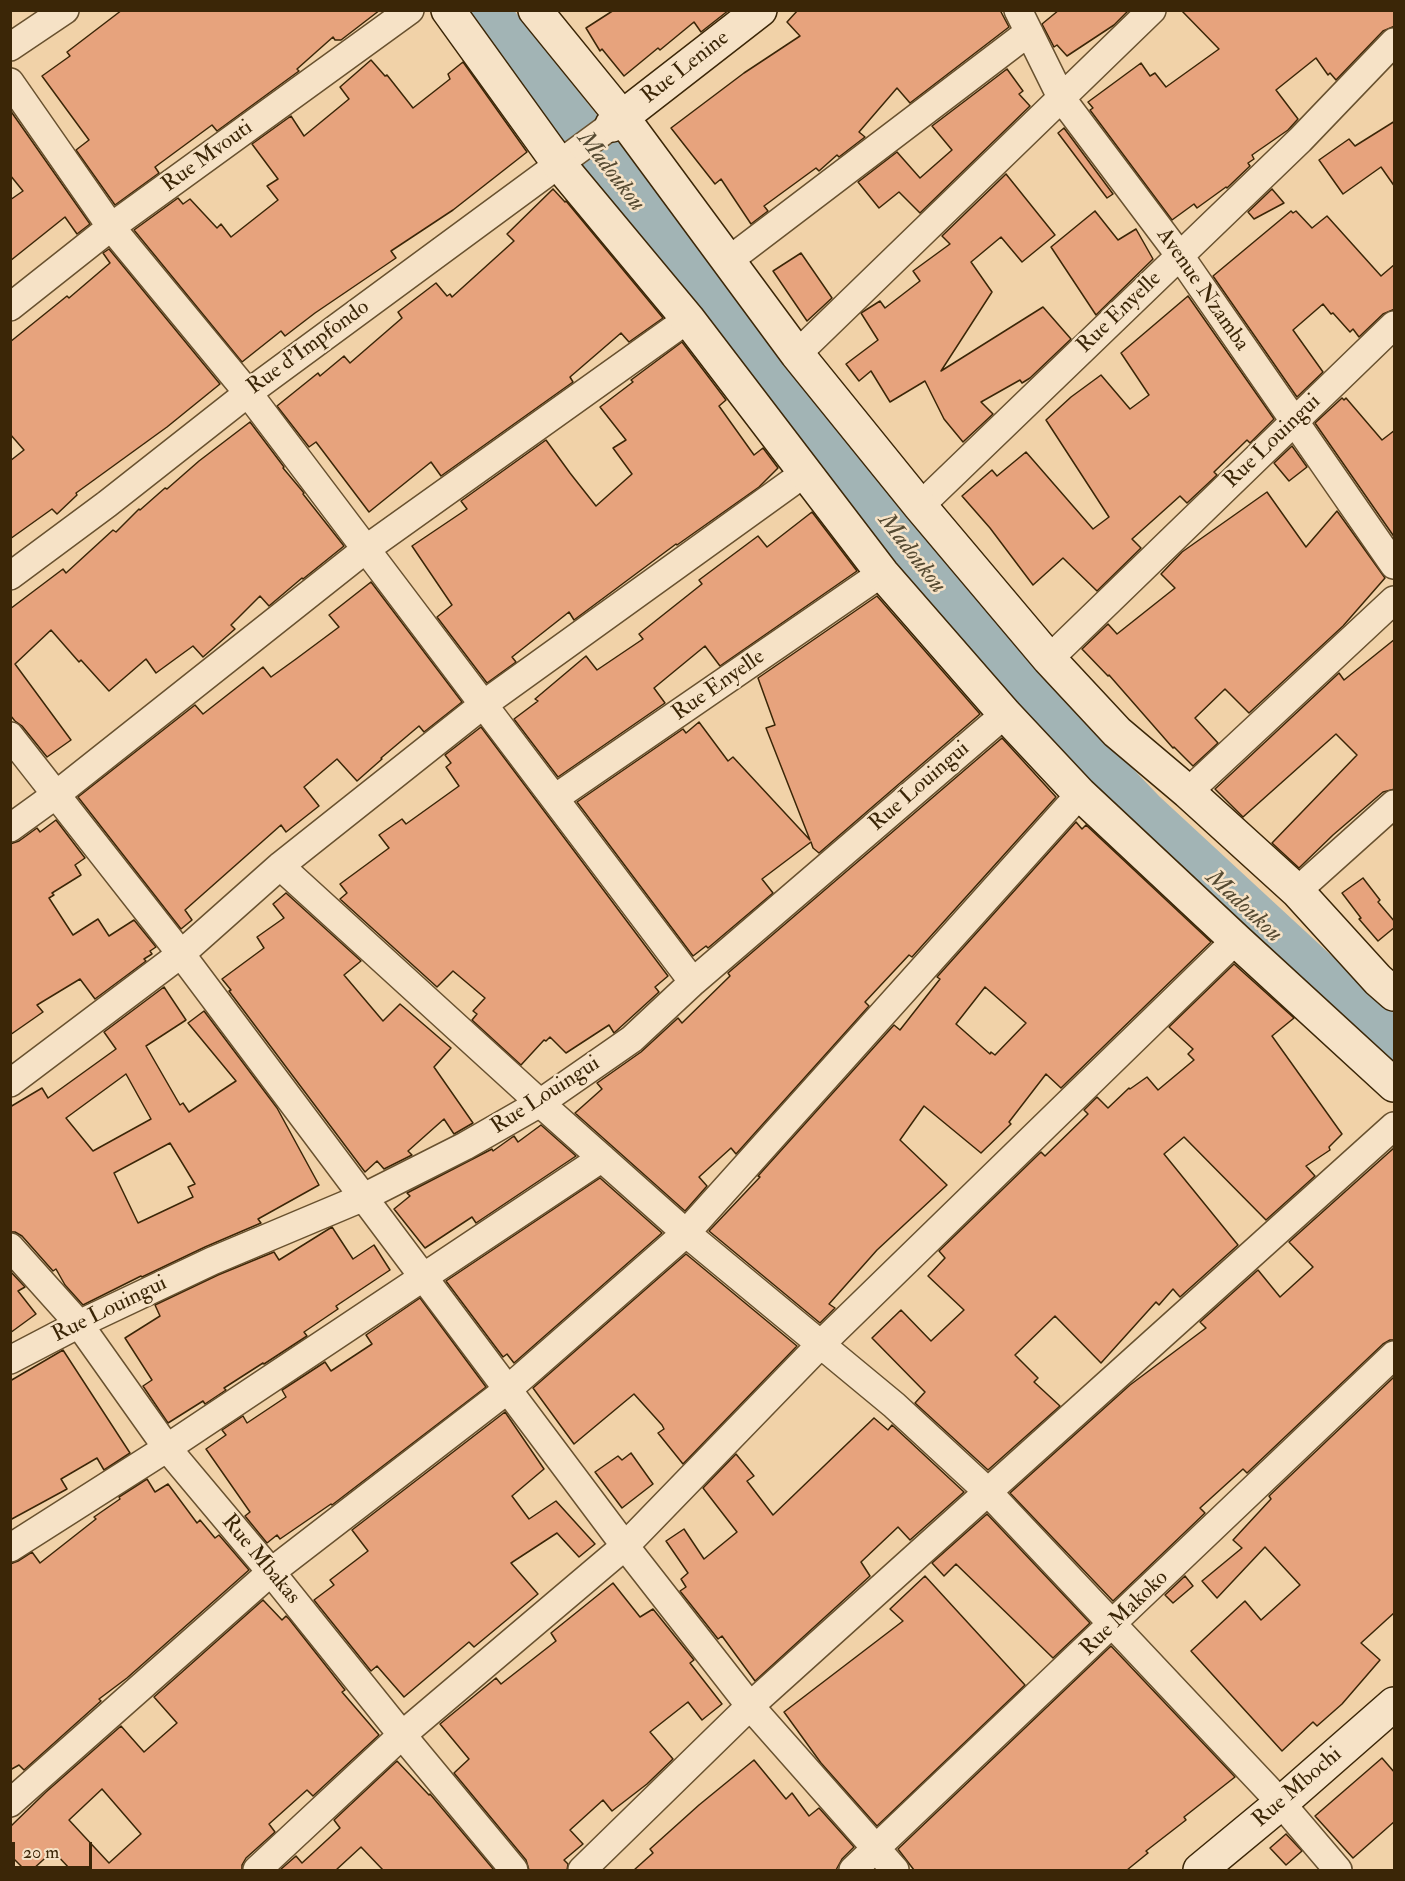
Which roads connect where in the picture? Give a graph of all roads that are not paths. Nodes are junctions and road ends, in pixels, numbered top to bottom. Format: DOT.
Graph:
graph roads {
  1 [pos="65,10"];
  2 [pos="410,10"];
  3 [pos="448,10"];
  4 [pos="760,10"];
  5 [pos="1152,10"];
  6 [pos="547,15"];
  7 [pos="1023,21"];
  8 [pos="1395,42"];
  9 [pos="10,47"];
  10 [pos="10,82"];
  11 [pos="1062,99"];
  12 [pos="617,121"];
  13 [pos="565,160"];
  14 [pos="111,227"];
  15 [pos="1180,256"];
  16 [pos="728,261"];
  17 [pos="10,307"];
  18 [pos="688,319"];
  19 [pos="1395,325"];
  20 [pos="797,354"];
  21 [pos="248,393"];
  22 [pos="1294,420"];
  23 [pos="806,472"];
  24 [pos="920,506"];
  25 [pos="366,549"];
  26 [pos="1395,565"];
  27 [pos="882,573"];
  28 [pos="10,576"];
  29 [pos="1395,600"];
  30 [pos="1049,660"];
  31 [pos="484,704"];
  32 [pos="1005,714"];
  33 [pos="10,736"];
  34 [pos="1188,792"];
  35 [pos="57,794"];
  36 [pos="1080,794"];
  37 [pos="555,798"];
  38 [pos="1395,804"];
  39 [pos="10,828"];
  40 [pos="280,866"];
  41 [pos="1297,891"];
  42 [pos="1236,940"];
  43 [pos="181,954"];
  44 [pos="693,982"];
  45 [pos="1395,994"];
  46 [pos="10,1083"];
  47 [pos="1395,1085"];
  48 [pos="540,1103"];
  49 [pos="1395,1126"];
  50 [pos="602,1158"];
  51 [pos="364,1197"];
  52 [pos="686,1233"];
  53 [pos="10,1247"];
  54 [pos="425,1277"];
  55 [pos="79,1324"];
  56 [pos="820,1345"];
  57 [pos="1395,1355"];
  58 [pos="10,1360"];
  59 [pos="507,1390"];
  60 [pos="167,1448"];
  61 [pos="987,1491"];
  62 [pos="625,1546"];
  63 [pos="10,1548"];
  64 [pos="271,1572"];
  65 [pos="1113,1625"];
  66 [pos="1395,1704"];
  67 [pos="750,1706"];
  68 [pos="402,1735"];
  69 [pos="10,1803"];
  70 [pos="1281,1803"];
  71 [pos="878,1849"];
  72 [pos="257,1870"];
  73 [pos="514,1870"];
  74 [pos="582,1870"];
  75 [pos="854,1870"];
  76 [pos="895,1870"];
  77 [pos="1200,1870"];
  78 [pos="1338,1870"];
  1 -- 9 [label="street"];
  2 -- 14 [label="street, Rue Mvouti"];
  3 -- 13 [label="main road"];
  4 -- 12 [label="main road, Rue Lenine"];
  5 -- 11 [label="street"];
  6 -- 12 [label="main road"];
  7 -- 11 [label="street, Avenue Nzamba"];
  7 -- 16 [label="street"];
  8 -- 15 [label="street, Rue Enyelle"];
  10 -- 14 [label="street"];
  11 -- 15 [label="street, Avenue Nzamba"];
  11 -- 20 [label="street"];
  12 -- 13 [label="street, Rue d'Impfondo"];
  12 -- 16 [label="main road"];
  13 -- 18 [label="main road"];
  13 -- 21 [label="street, Rue d'Impfondo"];
  14 -- 17 [label="street, Rue Mvouti"];
  14 -- 21 [label="street"];
  15 -- 22 [label="street, Avenue Nzamba"];
  15 -- 24 [label="street, Rue Enyelle"];
  16 -- 20 [label="main road"];
  18 -- 23 [label="main road"];
  18 -- 25 [label="street"];
  19 -- 22 [label="street, Rue Louingui"];
  20 -- 24 [label="main road"];
  21 -- 25 [label="street"];
  21 -- 28 [label="street, Rue d'Impfondo"];
  22 -- 26 [label="street, Avenue Nzamba"];
  22 -- 30 [label="street, Rue Louingui"];
  23 -- 27 [label="main road"];
  23 -- 31 [label="street"];
  24 -- 30 [label="main road"];
  25 -- 31 [label="street"];
  25 -- 35 [label="street"];
  27 -- 32 [label="main road"];
  27 -- 37 [label="street, Rue Enyelle"];
  29 -- 34 [label="street"];
  30 -- 34 [label="main road"];
  31 -- 37 [label="street"];
  31 -- 40 [label="street"];
  32 -- 36 [label="main road"];
  32 -- 44 [label="street, Rue Louingui"];
  33 -- 35 [label="street"];
  34 -- 41 [label="main road"];
  35 -- 39 [label="street"];
  35 -- 43 [label="street"];
  36 -- 42 [label="main road"];
  36 -- 52 [label="street"];
  37 -- 44 [label="street"];
  38 -- 41 [label="street"];
  40 -- 43 [label="street"];
  40 -- 48 [label="street"];
  41 -- 45 [label="main road"];
  42 -- 47 [label="main road"];
  42 -- 56 [label="street"];
  43 -- 46 [label="street"];
  43 -- 51 [label="street"];
  44 -- 48 [label="street, Rue Louingui"];
  48 -- 50 [label="street"];
  48 -- 51 [label="street, Rue Louingui"];
  49 -- 61 [label="street"];
  50 -- 52 [label="street"];
  50 -- 54 [label="street"];
  51 -- 54 [label="street"];
  51 -- 55 [label="street, Rue Louingui"];
  52 -- 56 [label="street"];
  52 -- 59 [label="street"];
  53 -- 55 [label="street, Rue Mbakas"];
  54 -- 59 [label="street"];
  54 -- 60 [label="street"];
  55 -- 58 [label="street, Rue Louingui"];
  55 -- 60 [label="street, Rue Mbakas"];
  56 -- 61 [label="street"];
  56 -- 62 [label="street"];
  57 -- 65 [label="street, Rue Makoko"];
  59 -- 62 [label="street"];
  59 -- 64 [label="street"];
  60 -- 63 [label="street"];
  60 -- 64 [label="street, Rue Mbakas"];
  61 -- 65 [label="street"];
  61 -- 67 [label="street"];
  62 -- 67 [label="street"];
  62 -- 68 [label="street"];
  64 -- 68 [label="street, Rue Mbakas"];
  64 -- 69 [label="street"];
  65 -- 70 [label="street"];
  65 -- 71 [label="street, Rue Makoko"];
  66 -- 70 [label="main road, Rue Mbochi"];
  67 -- 71 [label="street"];
  67 -- 74 [label="street"];
  68 -- 72 [label="street"];
  68 -- 73 [label="street, Rue Mbakas"];
  70 -- 77 [label="main road, Rue Mbochi"];
  70 -- 78 [label="street"];
  71 -- 75 [label="street, Rue Makoko"];
  71 -- 76 [label="street"];
}
